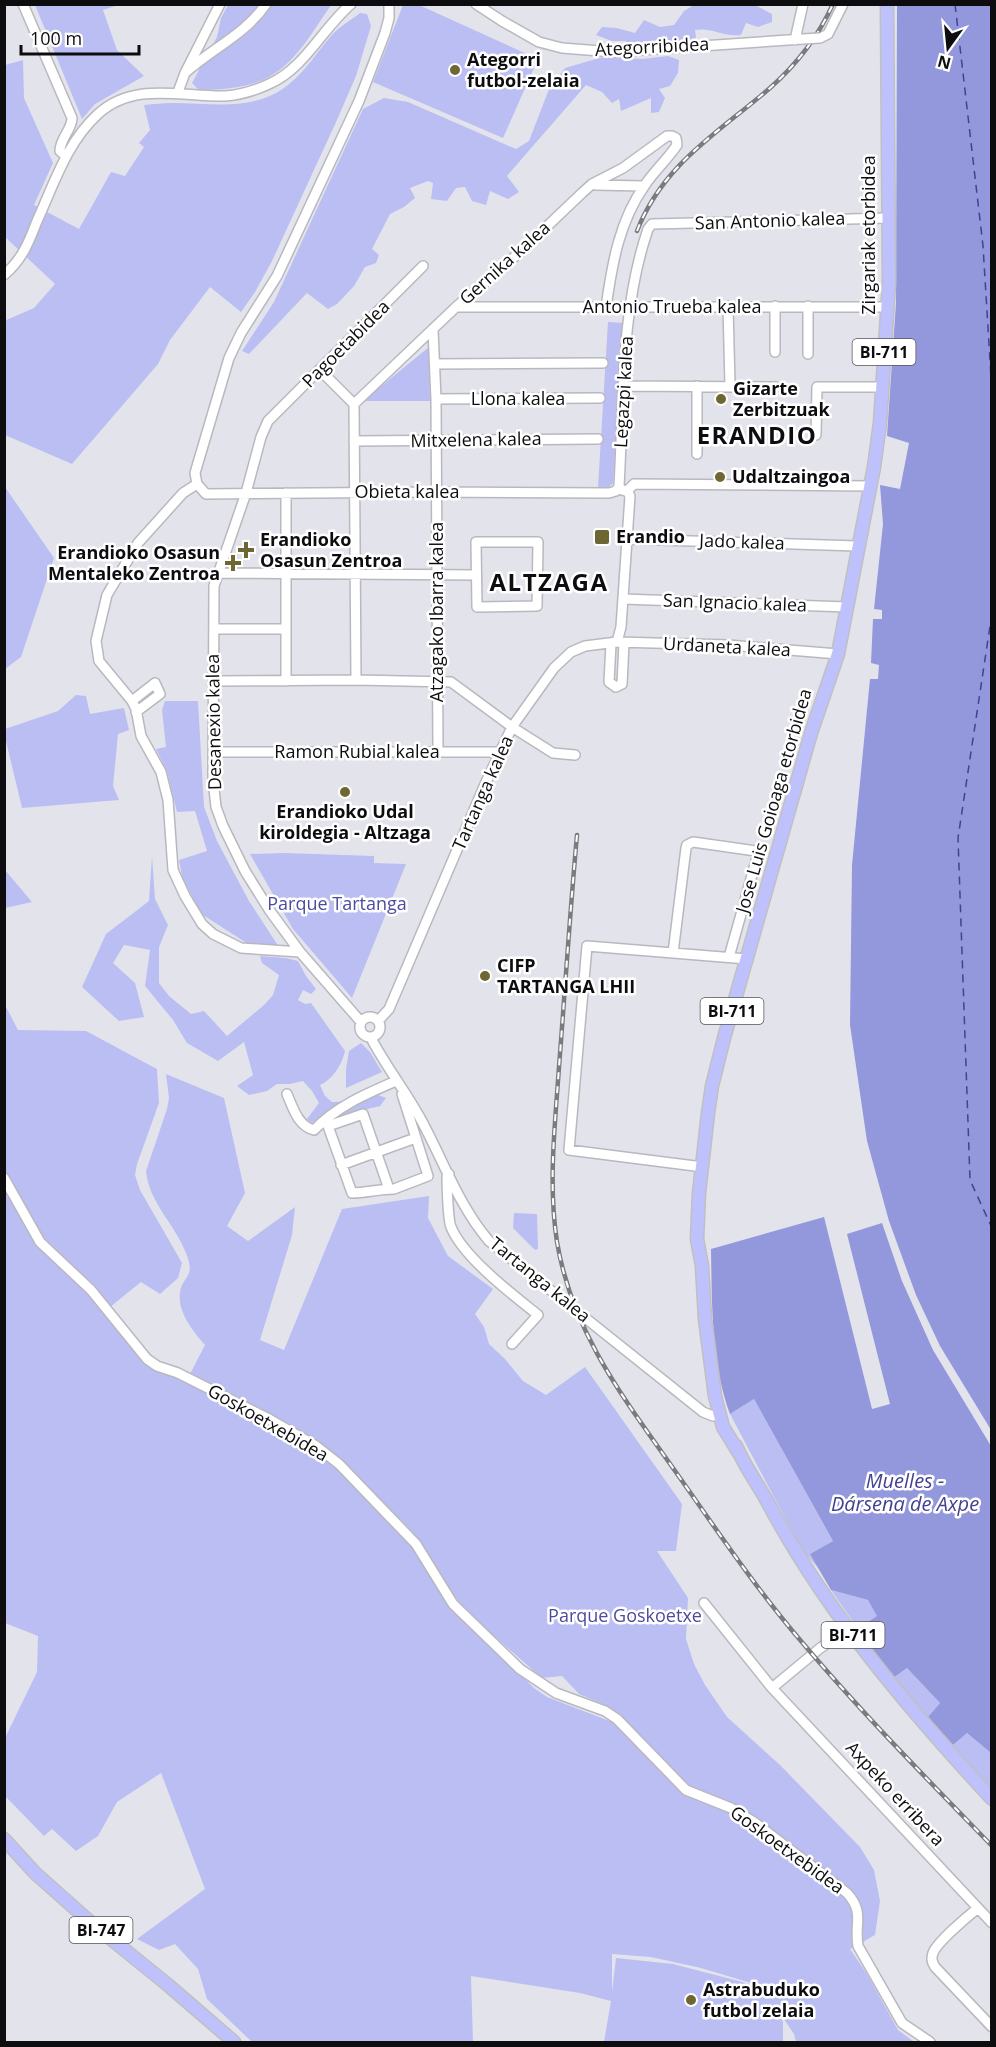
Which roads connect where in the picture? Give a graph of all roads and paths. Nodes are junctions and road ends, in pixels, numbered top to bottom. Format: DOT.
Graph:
graph roads {
  1 [pos="23,4"];
  2 [pos="266,4"];
  3 [pos="351,4"];
  4 [pos="389,4"];
  5 [pos="476,4"];
  6 [pos="803,4"];
  7 [pos="843,4"];
  8 [pos="887,4"];
  9 [pos="218,6"];
  10 [pos="799,39"];
  11 [pos="185,73"];
  12 [pos="178,92"];
  13 [pos="66,156"];
  14 [pos="592,184"];
  15 [pos="644,186"];
  16 [pos="888,218"];
  17 [pos="652,224"];
  18 [pos="423,266"];
  19 [pos="4,275"];
  20 [pos="728,306"];
  21 [pos="775,306"];
  22 [pos="808,306"];
  23 [pos="456,307"];
  24 [pos="630,307"];
  25 [pos="887,307"];
  26 [pos="606,308"];
  27 [pos="433,330"];
  28 [pos="775,352"];
  29 [pos="808,354"];
  30 [pos="603,363"];
  31 [pos="435,364"];
  32 [pos="320,370"];
  33 [pos="624,386"];
  34 [pos="697,386"];
  35 [pos="730,386"];
  36 [pos="776,387"];
  37 [pos="882,387"];
  38 [pos="600,398"];
  39 [pos="436,399"];
  40 [pos="354,404"];
  41 [pos="268,421"];
  42 [pos="816,435"];
  43 [pos="598,439"];
  44 [pos="354,441"];
  45 [pos="436,441"];
  46 [pos="697,454"];
  47 [pos="197,484"];
  48 [pos="867,486"];
  49 [pos="623,489"];
  50 [pos="354,492"];
  51 [pos="437,492"];
  52 [pos="246,493"];
  53 [pos="286,493"];
  54 [pos="627,539"];
  55 [pos="857,546"];
  56 [pos="218,573"];
  57 [pos="286,574"];
  58 [pos="356,574"];
  59 [pos="436,575"];
  60 [pos="476,575"];
  61 [pos="623,599"];
  62 [pos="848,607"];
  63 [pos="214,629"];
  64 [pos="285,629"];
  65 [pos="617,643"];
  66 [pos="837,654"];
  67 [pos="356,680"];
  68 [pos="213,681"];
  69 [pos="286,681"];
  70 [pos="437,681"];
  71 [pos="132,701"];
  72 [pos="136,712"];
  73 [pos="512,727"];
  74 [pos="438,751"];
  75 [pos="214,752"];
  76 [pos="500,752"];
  77 [pos="575,755"];
  78 [pos="300,952"];
  79 [pos="673,953"];
  80 [pos="729,957"];
  81 [pos="747,959"];
  82 [pos="378,1021"];
  83 [pos="361,1022"];
  84 [pos="371,1038"];
  85 [pos="399,1085"];
  86 [pos="287,1094"];
  87 [pos="410,1140"];
  88 [pos="376,1153"];
  89 [pos="341,1165"];
  90 [pos="703,1167"];
  91 [pos="449,1174"];
  92 [pos="4,1178"];
  93 [pos="389,1189"];
  94 [pos="512,1344"];
  95 [pos="713,1379"];
  96 [pos="719,1415"];
  97 [pos="739,1453"];
  98 [pos="704,1603"];
  99 [pos="848,1628"];
  100 [pos="772,1688"];
  101 [pos="992,1800"];
  102 [pos="4,1839"];
  103 [pos="978,1908"];
  104 [pos="992,1923"];
  105 [pos="202,2016"];
  106 [pos="992,2027"];
  107 [pos="225,2043"];
  108 [pos="234,2043"];
  109 [pos="930,2043"];
  1 -- 13 [label="street"];
  2 -- 11 [label="street"];
  3 -- 12 [label="street"];
  4 -- 47 [label="street"];
  5 -- 10 [label="street, Ategorribidea"];
  6 -- 10 [label="street"];
  7 -- 10 [label="street, Ategorribidea, bridge"];
  8 -- 16 [label="main road, Zirgariak etorbidea / BI-711"];
  9 -- 11 [label="street"];
  11 -- 12 [label="street"];
  12 -- 13 [label="street"];
  13 -- 19 [label="street"];
  14 -- 15 [label="street"];
  14 -- 15 [label="street, Gernika kalea"];
  14 -- 23 [label="street, Gernika kalea"];
  15 -- 26 [label="street"];
  16 -- 17 [label="street, San Antonio kalea"];
  16 -- 25 [label="main road, Zirgariak etorbidea / BI-711"];
  17 -- 24 [label="street, Legazpi kalea"];
  18 -- 32 [label="street, Pagoetabidea"];
  20 -- 21 [label="street, Antonio Trueba kalea"];
  20 -- 24 [label="street, Antonio Trueba kalea"];
  20 -- 35 [label="street"];
  21 -- 22 [label="street, Antonio Trueba kalea"];
  21 -- 28 [label="street"];
  22 -- 25 [label="street, Antonio Trueba kalea"];
  22 -- 29 [label="street"];
  23 -- 26 [label="street, Antonio Trueba kalea"];
  23 -- 27 [label="street, Gernika kalea"];
  24 -- 26 [label="street, Antonio Trueba kalea"];
  24 -- 33 [label="street, Legazpi kalea"];
  25 -- 37 [label="main road, Zirgariak etorbidea / BI-711"];
  27 -- 31 [label="street, Atzagako Ibarra kalea"];
  27 -- 40 [label="street, Gernika kalea"];
  30 -- 31 [label="street"];
  31 -- 39 [label="street, Atzagako Ibarra kalea"];
  32 -- 40 [label="street"];
  32 -- 41 [label="street, Pagoetabidea"];
  33 -- 34 [label="street"];
  33 -- 49 [label="street, Legazpi kalea"];
  34 -- 35 [label="street"];
  34 -- 46 [label="street"];
  35 -- 36 [label="street"];
  37 -- 42 [label="street"];
  37 -- 48 [label="main road, Zirgariak etorbidea / BI-711"];
  38 -- 39 [label="street, Llona kalea"];
  39 -- 45 [label="street, Atzagako Ibarra kalea"];
  40 -- 44 [label="street"];
  41 -- 52 [label="street, Desanexio kalea"];
  43 -- 45 [label="street, Mitxelena kalea"];
  44 -- 45 [label="street, Mitxelena kalea"];
  44 -- 50 [label="street"];
  45 -- 51 [label="street, Atzagako Ibarra kalea"];
  47 -- 52 [label="street, Obieta kalea"];
  47 -- 71 [label="street"];
  48 -- 49 [label="street, Obieta kalea"];
  48 -- 55 [label="main road, Zirgariak etorbidea / BI-711"];
  49 -- 51 [label="street, Obieta kalea"];
  49 -- 54 [label="street, Legazpi kalea"];
  50 -- 51 [label="street, Obieta kalea"];
  50 -- 53 [label="street, Obieta kalea"];
  50 -- 58 [label="street"];
  51 -- 59 [label="street, Atzagako Ibarra kalea"];
  52 -- 53 [label="street, Obieta kalea"];
  52 -- 56 [label="street, Desanexio kalea"];
  53 -- 57 [label="street"];
  54 -- 55 [label="street, Jado kalea"];
  54 -- 61 [label="street, Legazpi kalea"];
  55 -- 62 [label="main road, Zirgariak etorbidea / BI-711"];
  56 -- 57 [label="street"];
  56 -- 63 [label="street, Desanexio kalea"];
  57 -- 58 [label="street"];
  57 -- 64 [label="street"];
  58 -- 59 [label="street"];
  58 -- 67 [label="street"];
  59 -- 60 [label="street"];
  59 -- 70 [label="street, Atzagako Ibarra kalea"];
  60 -- 60 [label="street"];
  61 -- 62 [label="street, San Ignacio kalea"];
  61 -- 65 [label="street, Legazpi kalea"];
  62 -- 66 [label="main road, BI-711"];
  63 -- 64 [label="street"];
  63 -- 68 [label="street, Desanexio kalea"];
  64 -- 69 [label="street"];
  65 -- 66 [label="street, Urdaneta kalea"];
  65 -- 73 [label="street, Tartanga kalea"];
  66 -- 81 [label="main road, Jose Luis Goioaga etorbidea / BI-711"];
  67 -- 69 [label="street"];
  67 -- 70 [label="street"];
  68 -- 69 [label="street"];
  68 -- 75 [label="street, Desanexio kalea"];
  70 -- 73 [label="street"];
  70 -- 74 [label="street, Atzagako Ibarra kalea"];
  71 -- 72 [label="street"];
  71 -- 72 [label="street"];
  72 -- 78 [label="street"];
  73 -- 76 [label="street, Tartanga kalea"];
  73 -- 77 [label="street"];
  74 -- 75 [label="street, Ramon Rubial kalea"];
  74 -- 76 [label="street, Ramon Rubial kalea"];
  75 -- 78 [label="street, Desanexio kalea"];
  76 -- 82 [label="street, Tartanga kalea"];
  78 -- 83 [label="street, Desanexio kalea"];
  79 -- 80 [label="street"];
  79 -- 80 [label="street, Jose Luis Goioaga etorbidea"];
  79 -- 90 [label="street"];
  80 -- 81 [label="street"];
  81 -- 90 [label="main road, Jose Luis Goioaga etorbidea / BI-711"];
  82 -- 83 [label="street"];
  82 -- 84 [label="street"];
  83 -- 84 [label="street"];
  84 -- 85 [label="street, Tartanga kalea"];
  85 -- 86 [label="street"];
  85 -- 91 [label="street, Tartanga kalea"];
  85 -- 93 [label="street"];
  87 -- 88 [label="street"];
  88 -- 89 [label="street"];
  88 -- 89 [label="street"];
  88 -- 93 [label="street"];
  89 -- 93 [label="street"];
  90 -- 95 [label="main road, Jose Luis Goioaga etorbidea / BI-711"];
  91 -- 94 [label="street"];
  91 -- 96 [label="street, Tartanga kalea"];
  92 -- 109 [label="street, Goskoetxebidea"];
  95 -- 96 [label="main road, Jose Luis Goioaga etorbidea / BI-711"];
  95 -- 97 [label="main road, BI-711"];
  96 -- 97 [label="main road, Jose Luis Goioaga etorbidea / BI-711"];
  97 -- 99 [label="main road, BI-711"];
  98 -- 100 [label="street, Axpeko erribera"];
  99 -- 100 [label="street"];
  99 -- 101 [label="main road, BI-711"];
  100 -- 103 [label="street, Axpeko erribera"];
  102 -- 105 [label="main road, BI-747"];
  103 -- 104 [label="street, Axpeko erribera"];
  103 -- 106 [label="street"];
  105 -- 107 [label="main road, BI-747"];
  105 -- 108 [label="main road"];
}
